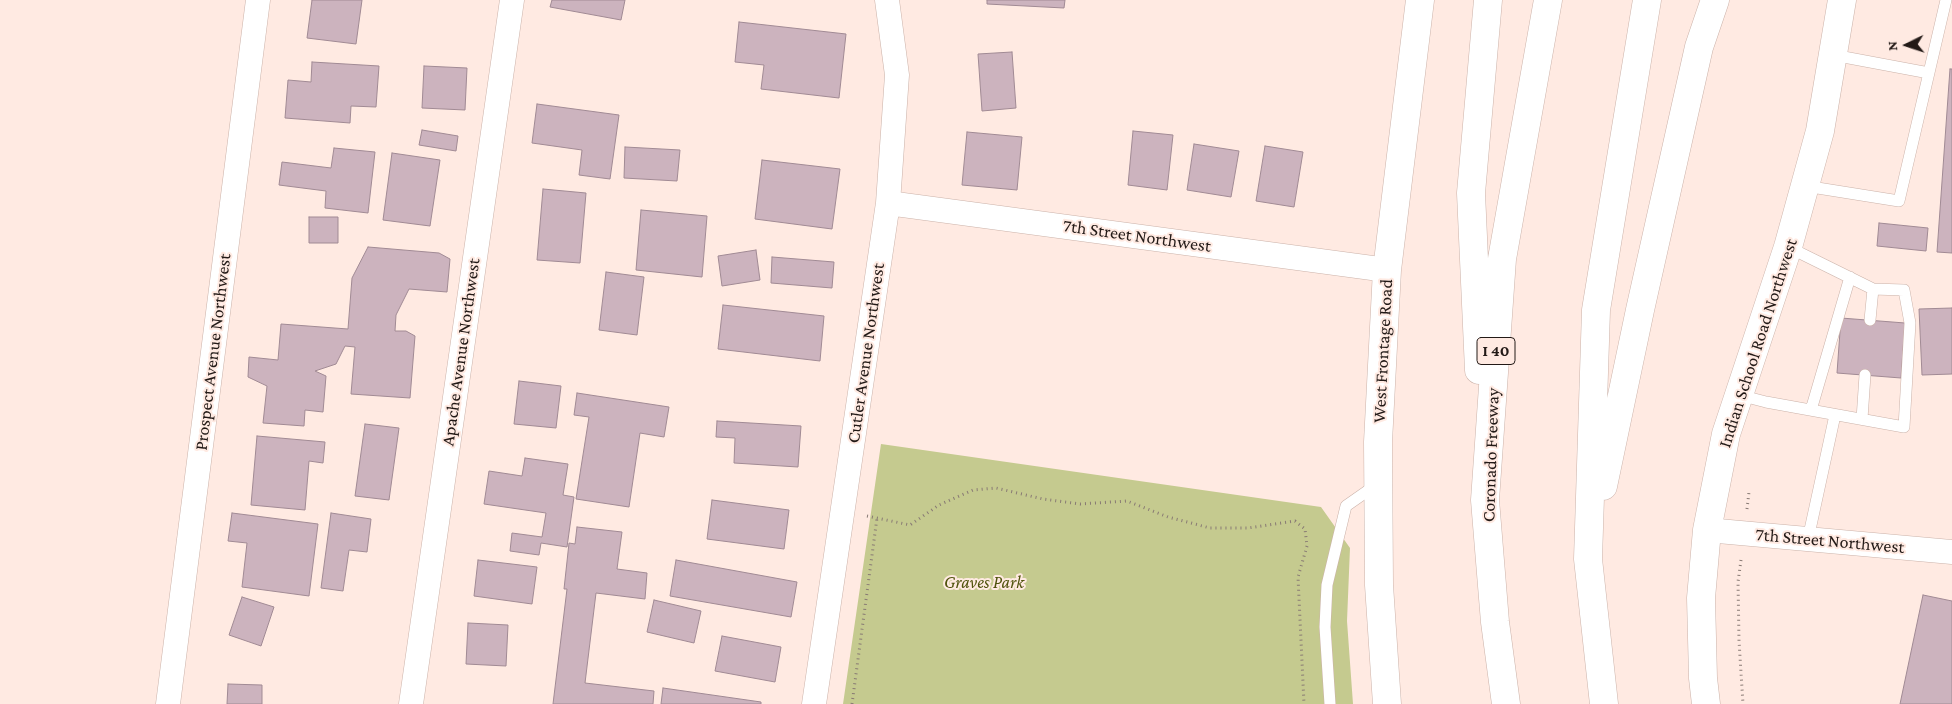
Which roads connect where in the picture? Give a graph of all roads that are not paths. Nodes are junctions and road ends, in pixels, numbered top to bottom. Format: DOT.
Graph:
graph roads {
  1 [pos="258,0"];
  2 [pos="512,0"];
  3 [pos="887,0"];
  4 [pos="1420,0"];
  5 [pos="1488,0"];
  6 [pos="1548,0"];
  7 [pos="1647,0"];
  8 [pos="1715,0"];
  9 [pos="1946,0"];
  10 [pos="1843,5"];
  11 [pos="1833,55"];
  12 [pos="1929,73"];
  13 [pos="1805,186"];
  14 [pos="888,203"];
  15 [pos="1788,247"];
  16 [pos="1387,270"];
  17 [pos="1850,277"];
  18 [pos="1873,289"];
  19 [pos="1870,320"];
  20 [pos="1865,375"];
  21 [pos="1739,394"];
  22 [pos="1811,410"];
  23 [pos="1835,414"];
  24 [pos="1862,419"];
  25 [pos="1378,484"];
  26 [pos="1485,500"];
  27 [pos="1707,530"];
  28 [pos="1808,539"];
  29 [pos="1952,552"];
  30 [pos="1588,559"];
  31 [pos="168,704"];
  32 [pos="411,704"];
  33 [pos="814,704"];
  34 [pos="1330,704"];
  35 [pos="1387,704"];
  36 [pos="1506,704"];
  37 [pos="1604,704"];
  38 [pos="1706,704"];
  1 -- 31 [label="street, Prospect Avenue Northwest"];
  2 -- 32 [label="street, Apache Avenue Northwest"];
  3 -- 14 [label="street, Cutler Avenue Northwest"];
  4 -- 16 [label="main road, West Frontage Road"];
  5 -- 26 [label="main road"];
  6 -- 26 [label="main road, Coronado Freeway / I 40"];
  7 -- 30 [label="main road"];
  8 -- 30 [label="main road"];
  9 -- 12 [label="lane"];
  10 -- 11 [label="main road, Indian School Road Northwest"];
  11 -- 12 [label="lane"];
  11 -- 13 [label="main road, Indian School Road Northwest"];
  12 -- 13 [label="lane"];
  13 -- 15 [label="main road, Indian School Road Northwest"];
  14 -- 16 [label="street, 7th Street Northwest"];
  14 -- 33 [label="street, Cutler Avenue Northwest"];
  15 -- 17 [label="lane"];
  15 -- 21 [label="main road, Indian School Road Northwest"];
  16 -- 25 [label="main road, West Frontage Road"];
  17 -- 18 [label="lane"];
  17 -- 22 [label="lane"];
  18 -- 19 [label="lane"];
  18 -- 24 [label="lane"];
  20 -- 24 [label="lane"];
  21 -- 22 [label="lane"];
  21 -- 27 [label="main road, Indian School Road Northwest"];
  22 -- 23 [label="lane"];
  23 -- 24 [label="lane"];
  23 -- 28 [label="lane"];
  25 -- 34 [label="lane"];
  25 -- 35 [label="main road, West Frontage Road"];
  26 -- 36 [label="main road, Coronado Freeway / I 40"];
  27 -- 28 [label="street, 7th Street Northwest"];
  27 -- 38 [label="main road, Indian School Road Northwest"];
  28 -- 29 [label="street, 7th Street Northwest"];
  30 -- 37 [label="main road"];
}
